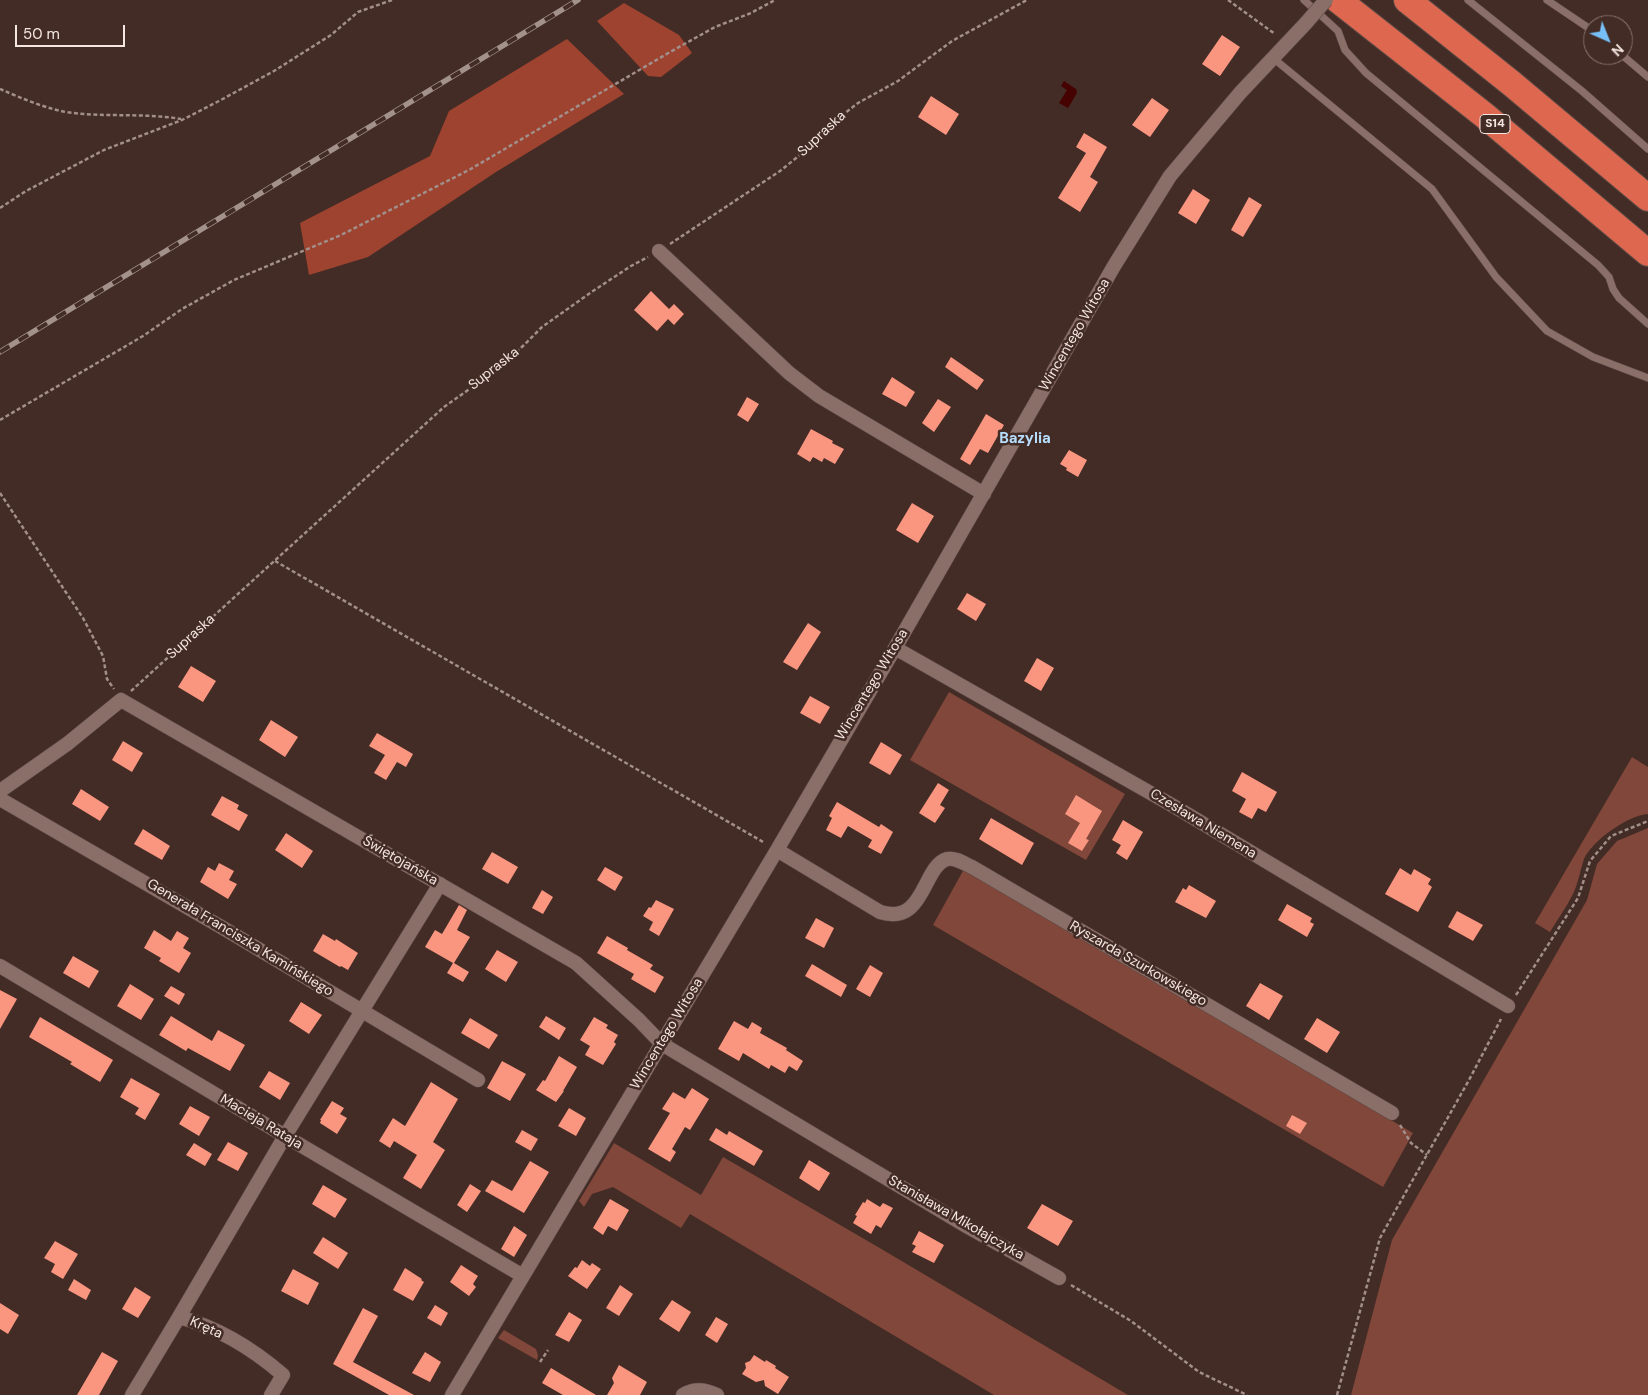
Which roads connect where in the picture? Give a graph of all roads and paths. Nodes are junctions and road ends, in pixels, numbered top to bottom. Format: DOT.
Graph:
graph roads {
  1 [pos="392,0"];
  2 [pos="775,0"];
  3 [pos="1026,0"];
  4 [pos="1228,0"];
  5 [pos="1304,0"];
  6 [pos="1326,0"];
  7 [pos="1338,0"];
  8 [pos="1407,0"];
  9 [pos="1468,0"];
  10 [pos="1547,0"];
  11 [pos="1583,25"];
  12 [pos="1287,43"];
  13 [pos="1273,58"];
  14 [pos="1633,64"];
  15 [pos="1648,77"];
  16 [pos="0,89"];
  17 [pos="182,120"];
  18 [pos="1648,149"];
  19 [pos="1648,198"];
  20 [pos="0,208"];
  21 [pos="659,251"];
  22 [pos="1648,253"];
  23 [pos="1648,324"];
  24 [pos="1648,378"];
  25 [pos="0,420"];
  26 [pos="0,493"];
  27 [pos="984,494"];
  28 [pos="275,561"];
  29 [pos="895,648"];
  30 [pos="121,700"];
  31 [pos="0,791"];
  32 [pos="0,798"];
  33 [pos="1648,821"];
  34 [pos="777,850"];
  35 [pos="440,884"];
  36 [pos="0,966"];
  37 [pos="1508,1006"];
  38 [pos="362,1011"];
  39 [pos="662,1044"];
  40 [pos="478,1080"];
  41 [pos="1392,1113"];
  42 [pos="285,1136"];
  43 [pos="1427,1155"];
  44 [pos="523,1276"];
  45 [pos="1059,1278"];
  46 [pos="178,1317"];
  47 [pos="548,1350"];
  48 [pos="540,1362"];
  49 [pos="132,1395"];
  50 [pos="271,1395"];
  51 [pos="452,1395"];
  52 [pos="683,1395"];
  53 [pos="717,1395"];
  54 [pos="1247,1395"];
  55 [pos="1338,1395"];
  1 -- 17 [label="path"];
  2 -- 25 [label="path"];
  3 -- 21 [label="path, Supraska"];
  4 -- 12 [label="path"];
  5 -- 23 [label="lane"];
  6 -- 12 [label="street, Wincentego Witosa, bridge"];
  7 -- 22 [label="highway, S14"];
  8 -- 19 [label="highway"];
  9 -- 18 [label="lane"];
  10 -- 11 [label="lane"];
  12 -- 13 [label="street, Wincentego Witosa"];
  13 -- 24 [label="lane"];
  13 -- 27 [label="street, Wincentego Witosa"];
  14 -- 15 [label="lane"];
  16 -- 17 [label="path"];
  17 -- 20 [label="path"];
  21 -- 27 [label="street"];
  21 -- 28 [label="path, Supraska"];
  26 -- 30 [label="path"];
  27 -- 29 [label="street, Wincentego Witosa"];
  28 -- 30 [label="path, Supraska"];
  28 -- 34 [label="path"];
  29 -- 34 [label="street, Wincentego Witosa"];
  29 -- 37 [label="street, Czesława Niemena"];
  30 -- 31 [label="street"];
  30 -- 35 [label="street, Świętojańska"];
  32 -- 38 [label="street, Generała Franciszka Kamińskiego"];
  33 -- 37 [label="path"];
  34 -- 39 [label="street, Wincentego Witosa"];
  34 -- 41 [label="street, Ryszarda Szurkowskiego"];
  35 -- 38 [label="street"];
  35 -- 39 [label="street, Świętojańska"];
  36 -- 42 [label="street, Macieja Rataja"];
  37 -- 43 [label="path"];
  38 -- 40 [label="street, Generała Franciszka Kamińskiego"];
  38 -- 42 [label="street"];
  39 -- 44 [label="street, Wincentego Witosa"];
  39 -- 45 [label="street, Stanisława Mikołajczyka"];
  41 -- 43 [label="path"];
  42 -- 44 [label="street, Macieja Rataja"];
  42 -- 46 [label="street"];
  43 -- 55 [label="path"];
  44 -- 51 [label="street, Wincentego Witosa"];
  45 -- 54 [label="path"];
  46 -- 49 [label="street, Kręta"];
  46 -- 50 [label="street, Kręta"];
  47 -- 48 [label="path"];
  52 -- 53 [label="street"];
}
